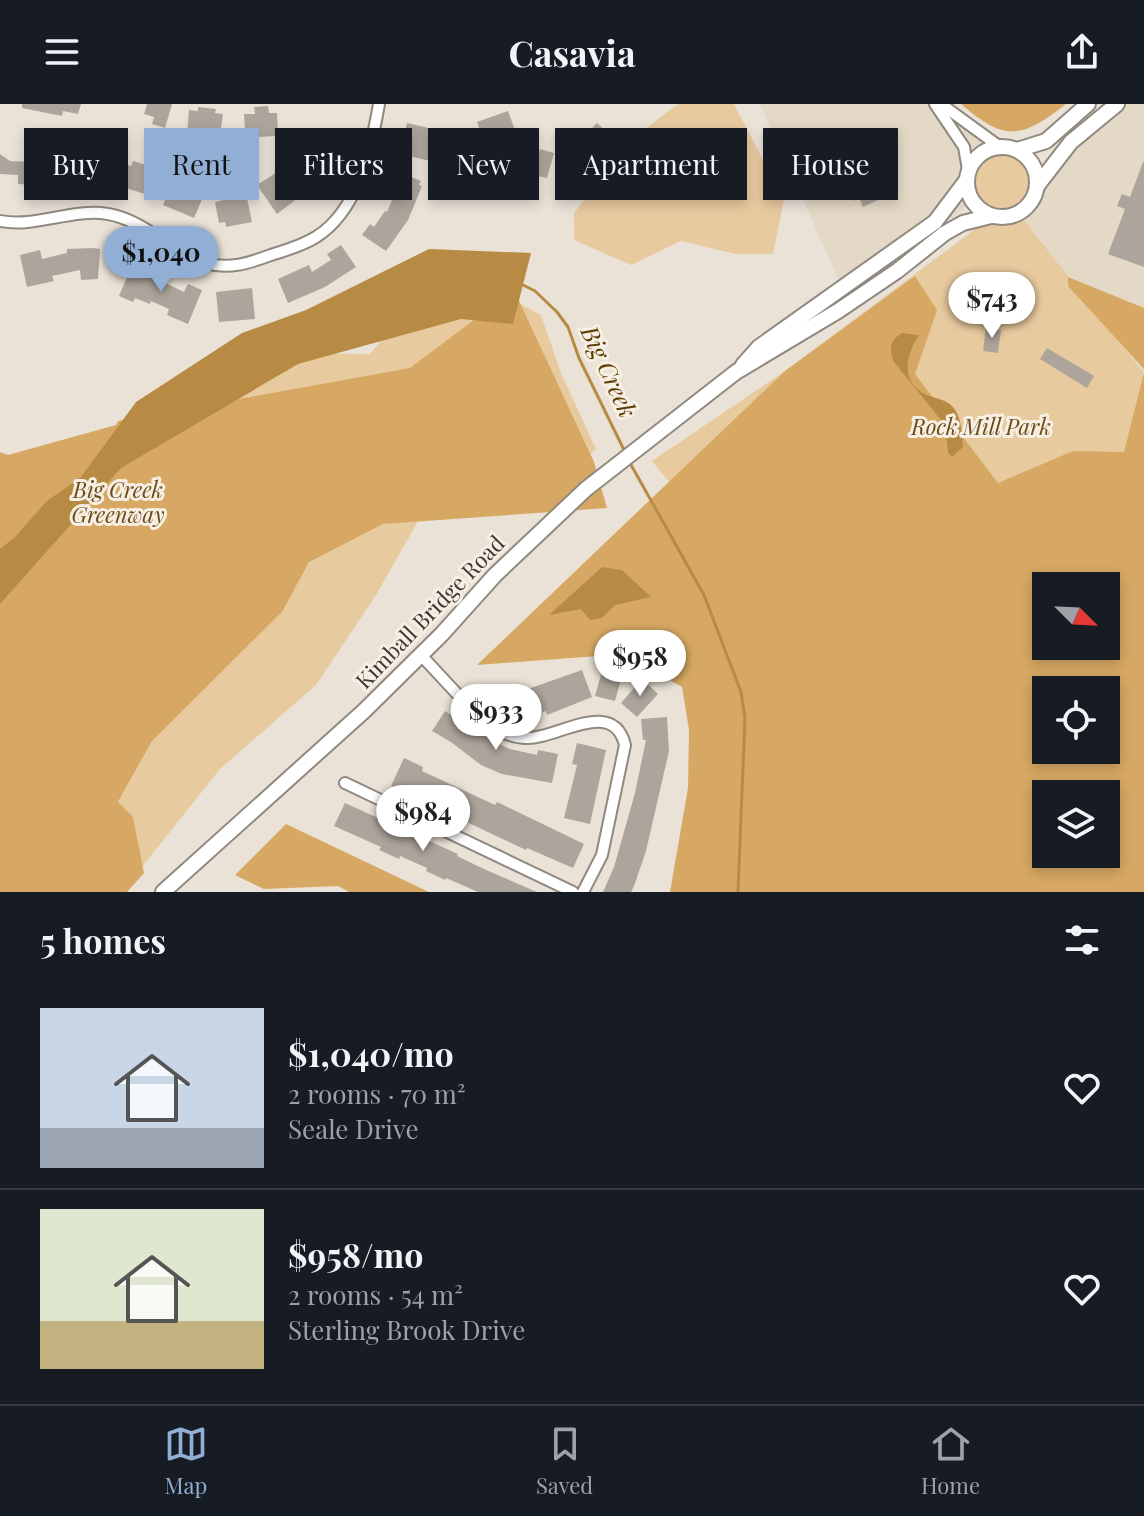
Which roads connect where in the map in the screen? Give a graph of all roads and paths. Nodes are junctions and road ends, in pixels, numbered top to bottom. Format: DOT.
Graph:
graph roads {
  1 [pos="379,104"];
  2 [pos="938,104"];
  3 [pos="1088,104"];
  4 [pos="1117,104"];
  5 [pos="1000,147"];
  6 [pos="1017,150"];
  7 [pos="967,175"];
  8 [pos="1037,186"];
  9 [pos="991,216"];
  10 [pos="0,221"];
  11 [pos="736,372"];
  12 [pos="420,654"];
  13 [pos="345,783"];
  14 [pos="163,892"];
  15 [pos="573,892"];
  16 [pos="583,892"];
  1 -- 10 [label="street"];
  2 -- 5 [label="street"];
  2 -- 7 [label="street"];
  3 -- 6 [label="street"];
  4 -- 8 [label="street"];
  5 -- 6 [label="street"];
  5 -- 7 [label="street"];
  6 -- 8 [label="street"];
  7 -- 9 [label="street"];
  7 -- 11 [label="street, Kimball Bridge Road"];
  8 -- 9 [label="street"];
  9 -- 11 [label="street, Kimball Bridge Road"];
  11 -- 12 [label="street, Kimball Bridge Road"];
  12 -- 14 [label="street, Kimball Bridge Road"];
  12 -- 16 [label="street"];
  13 -- 15 [label="street"];
}
